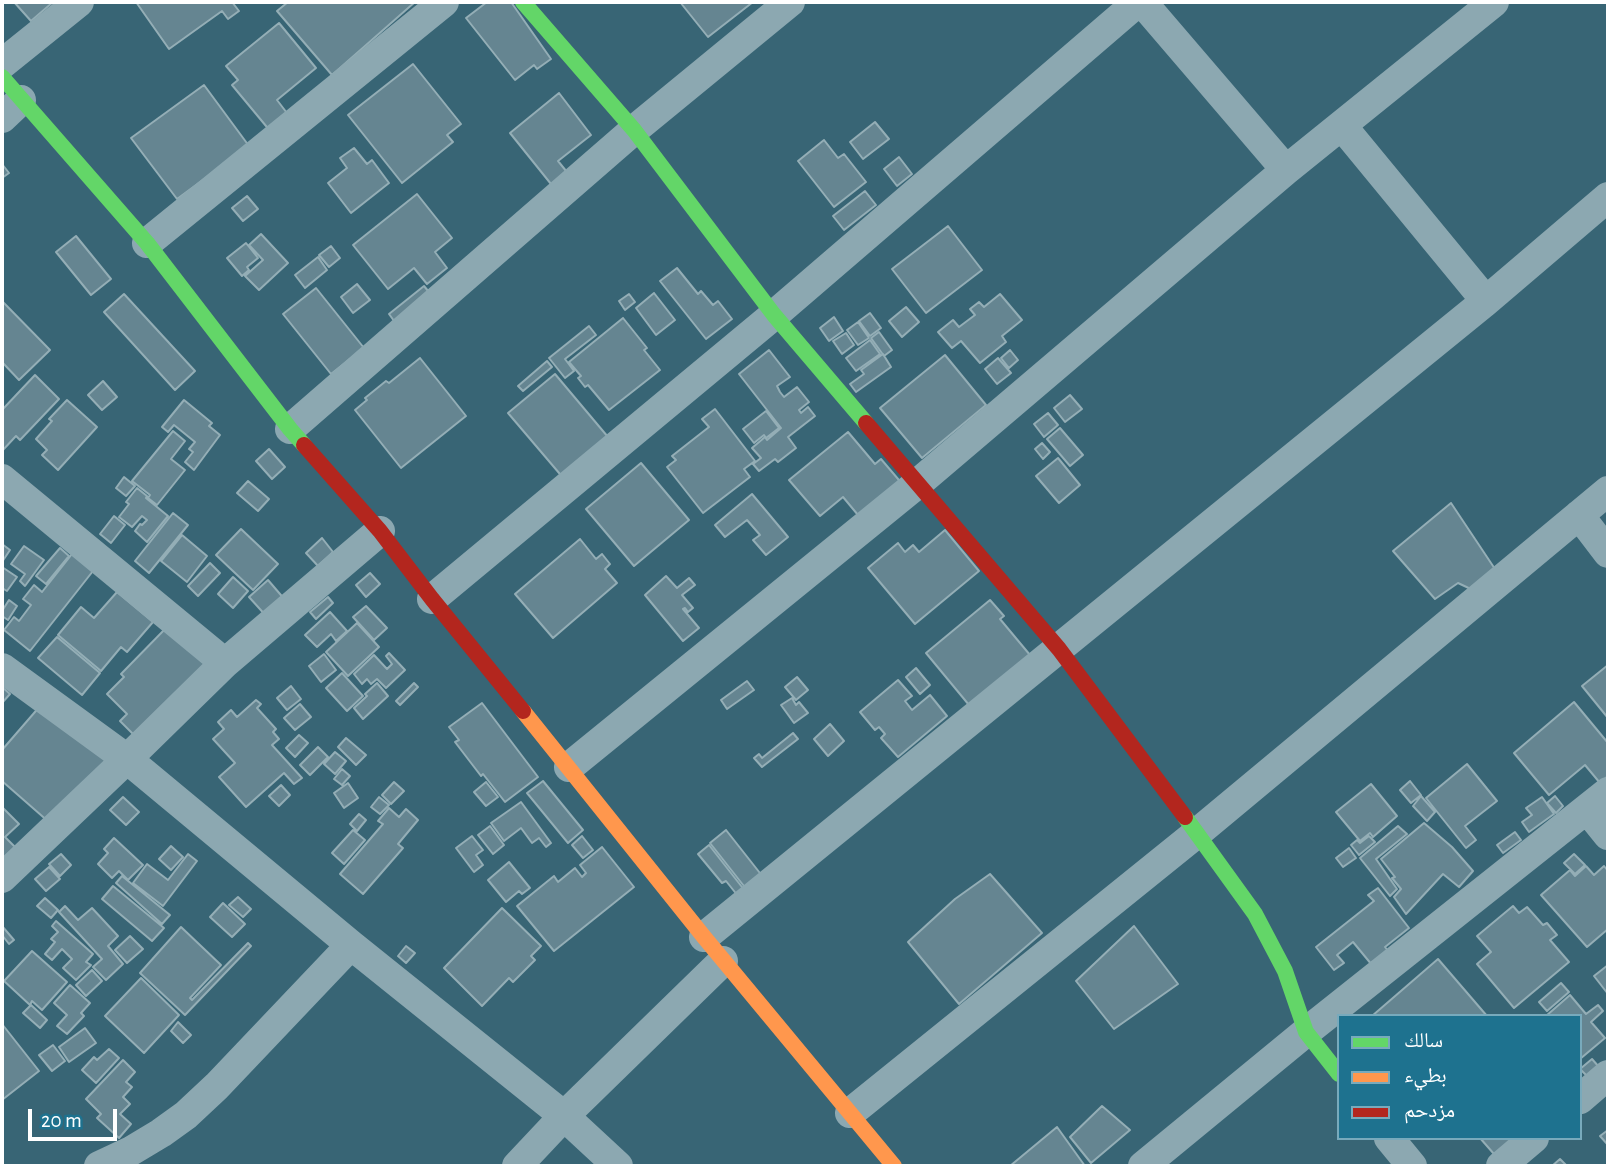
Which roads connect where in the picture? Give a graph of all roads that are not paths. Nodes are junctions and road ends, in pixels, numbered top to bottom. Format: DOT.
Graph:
graph roads {
  1 [pos="79,2"];
  2 [pos="444,2"];
  3 [pos="523,2"];
  4 [pos="790,2"];
  5 [pos="1140,2"];
  6 [pos="1494,2"];
  7 [pos="2,64"];
  8 [pos="2,76"];
  9 [pos="12,109"];
  10 [pos="1342,126"];
  11 [pos="634,130"];
  12 [pos="1286,170"];
  13 [pos="1608,197"];
  14 [pos="147,243"];
  15 [pos="1486,301"];
  16 [pos="774,314"];
  17 [pos="290,429"];
  18 [pos="2,478"];
  19 [pos="917,484"];
  20 [pos="1608,491"];
  21 [pos="1579,515"];
  22 [pos="380,531"];
  23 [pos="1608,553"];
  24 [pos="432,599"];
  25 [pos="1059,649"];
  26 [pos="225,663"];
  27 [pos="2,668"];
  28 [pos="127,759"];
  29 [pos="569,767"];
  30 [pos="1598,800"];
  31 [pos="1197,833"];
  32 [pos="1608,835"];
  33 [pos="2,878"];
  34 [pos="704,937"];
  35 [pos="351,945"];
  36 [pos="723,961"];
  37 [pos="1306,1032"];
  38 [pos="1337,1071"];
  39 [pos="1608,1075"];
  40 [pos="1582,1097"];
  41 [pos="850,1112"];
  42 [pos="564,1116"];
  43 [pos="1392,1140"];
  44 [pos="1532,1140"];
  45 [pos="99,1166"];
  46 [pos="517,1166"];
  47 [pos="618,1166"];
  48 [pos="894,1166"];
  49 [pos="1143,1166"];
  50 [pos="1412,1166"];
  51 [pos="1501,1166"];
  1 -- 7 [label="street"];
  2 -- 14 [label="street"];
  3 -- 11 [label="street"];
  4 -- 11 [label="street"];
  5 -- 12 [label="street"];
  5 -- 16 [label="street"];
  6 -- 10 [label="street"];
  8 -- 9 [label="street"];
  9 -- 14 [label="street"];
  10 -- 12 [label="street"];
  10 -- 15 [label="street"];
  11 -- 16 [label="street"];
  11 -- 17 [label="street"];
  12 -- 19 [label="street"];
  13 -- 15 [label="street"];
  14 -- 17 [label="street"];
  15 -- 25 [label="street"];
  16 -- 19 [label="street"];
  16 -- 24 [label="street"];
  17 -- 22 [label="street"];
  18 -- 26 [label="street"];
  19 -- 25 [label="street"];
  19 -- 29 [label="street"];
  20 -- 21 [label="street"];
  21 -- 23 [label="street"];
  21 -- 31 [label="street"];
  22 -- 24 [label="street"];
  22 -- 26 [label="street"];
  24 -- 29 [label="street"];
  25 -- 31 [label="street"];
  25 -- 34 [label="street"];
  26 -- 28 [label="street"];
  27 -- 28 [label="street"];
  28 -- 33 [label="street"];
  28 -- 35 [label="street"];
  29 -- 34 [label="street"];
  30 -- 32 [label="street"];
  30 -- 37 [label="street"];
  31 -- 37 [label="street"];
  31 -- 41 [label="street"];
  34 -- 36 [label="street"];
  35 -- 42 [label="street"];
  35 -- 45 [label="street"];
  36 -- 41 [label="street"];
  36 -- 42 [label="street"];
  37 -- 38 [label="street"];
  37 -- 49 [label="street"];
  39 -- 40 [label="street"];
  41 -- 48 [label="street"];
  42 -- 46 [label="street"];
  42 -- 47 [label="street"];
  43 -- 50 [label="street"];
  44 -- 51 [label="street"];
}
